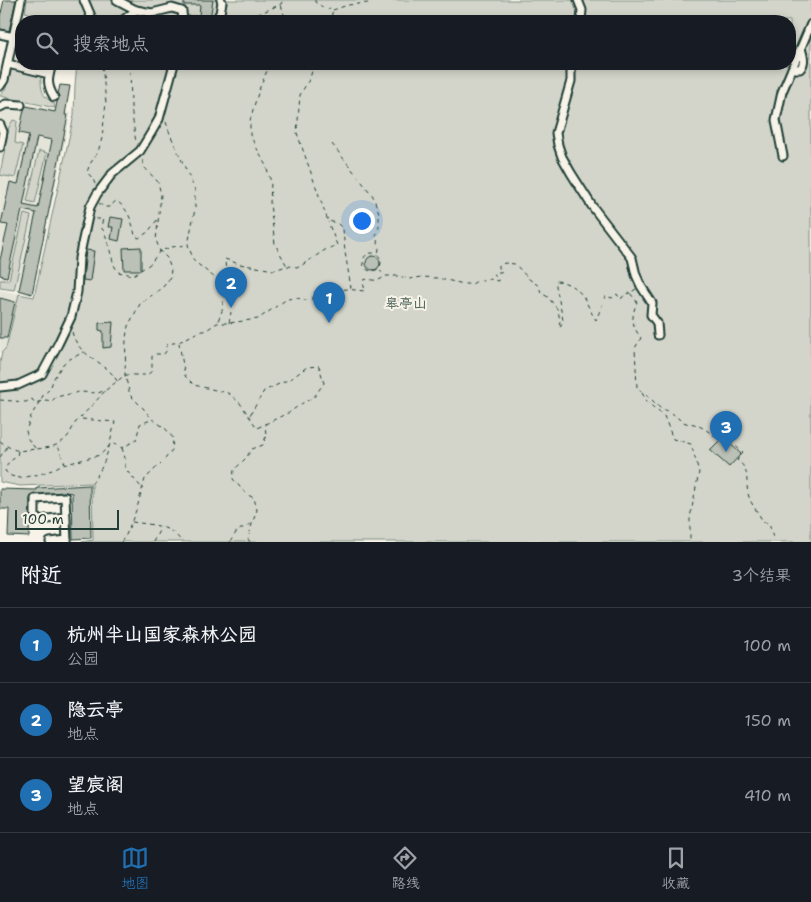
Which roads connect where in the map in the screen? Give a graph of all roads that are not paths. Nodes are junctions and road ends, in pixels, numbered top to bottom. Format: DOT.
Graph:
graph roads {
  1 [pos="21,0"];
  2 [pos="84,0"];
  3 [pos="117,0"];
  4 [pos="221,0"];
  5 [pos="578,0"];
  6 [pos="136,10"];
  7 [pos="18,15"];
  8 [pos="90,15"];
  9 [pos="130,15"];
  10 [pos="182,15"];
  11 [pos="219,15"];
  12 [pos="582,15"];
  13 [pos="811,24"];
  14 [pos="15,32"];
  15 [pos="0,34"];
  16 [pos="14,37"];
  17 [pos="796,60"];
  18 [pos="8,64"];
  19 [pos="15,66"];
  20 [pos="33,70"];
  21 [pos="51,70"];
  22 [pos="172,70"];
  23 [pos="570,70"];
  24 [pos="792,70"];
  25 [pos="50,74"];
  26 [pos="0,86"];
  27 [pos="54,97"];
  28 [pos="21,106"];
  29 [pos="0,107"];
  30 [pos="0,125"];
  31 [pos="0,147"];
  32 [pos="783,156"];
  33 [pos="658,336"];
  34 [pos="0,387"];
  35 [pos="66,517"];
  36 [pos="67,541"];
  37 [pos="50,542"];
  1 -- 7 [label="street"];
  2 -- 8 [label="street"];
  3 -- 6 [label="street"];
  4 -- 11 [label="street"];
  5 -- 12 [label="street"];
  6 -- 9 [label="street"];
  6 -- 10 [label="street"];
  13 -- 17 [label="street"];
  14 -- 16 [label="street"];
  15 -- 16 [label="street"];
  16 -- 18 [label="street"];
  18 -- 19 [label="street"];
  18 -- 26 [label="street"];
  20 -- 25 [label="street"];
  21 -- 25 [label="street"];
  22 -- 34 [label="street"];
  23 -- 33 [label="street"];
  24 -- 32 [label="street"];
  25 -- 27 [label="street"];
  28 -- 29 [label="street"];
  30 -- 31 [label="street"];
  35 -- 35 [label="street"];
  35 -- 36 [label="street"];
  36 -- 37 [label="street"];
}
